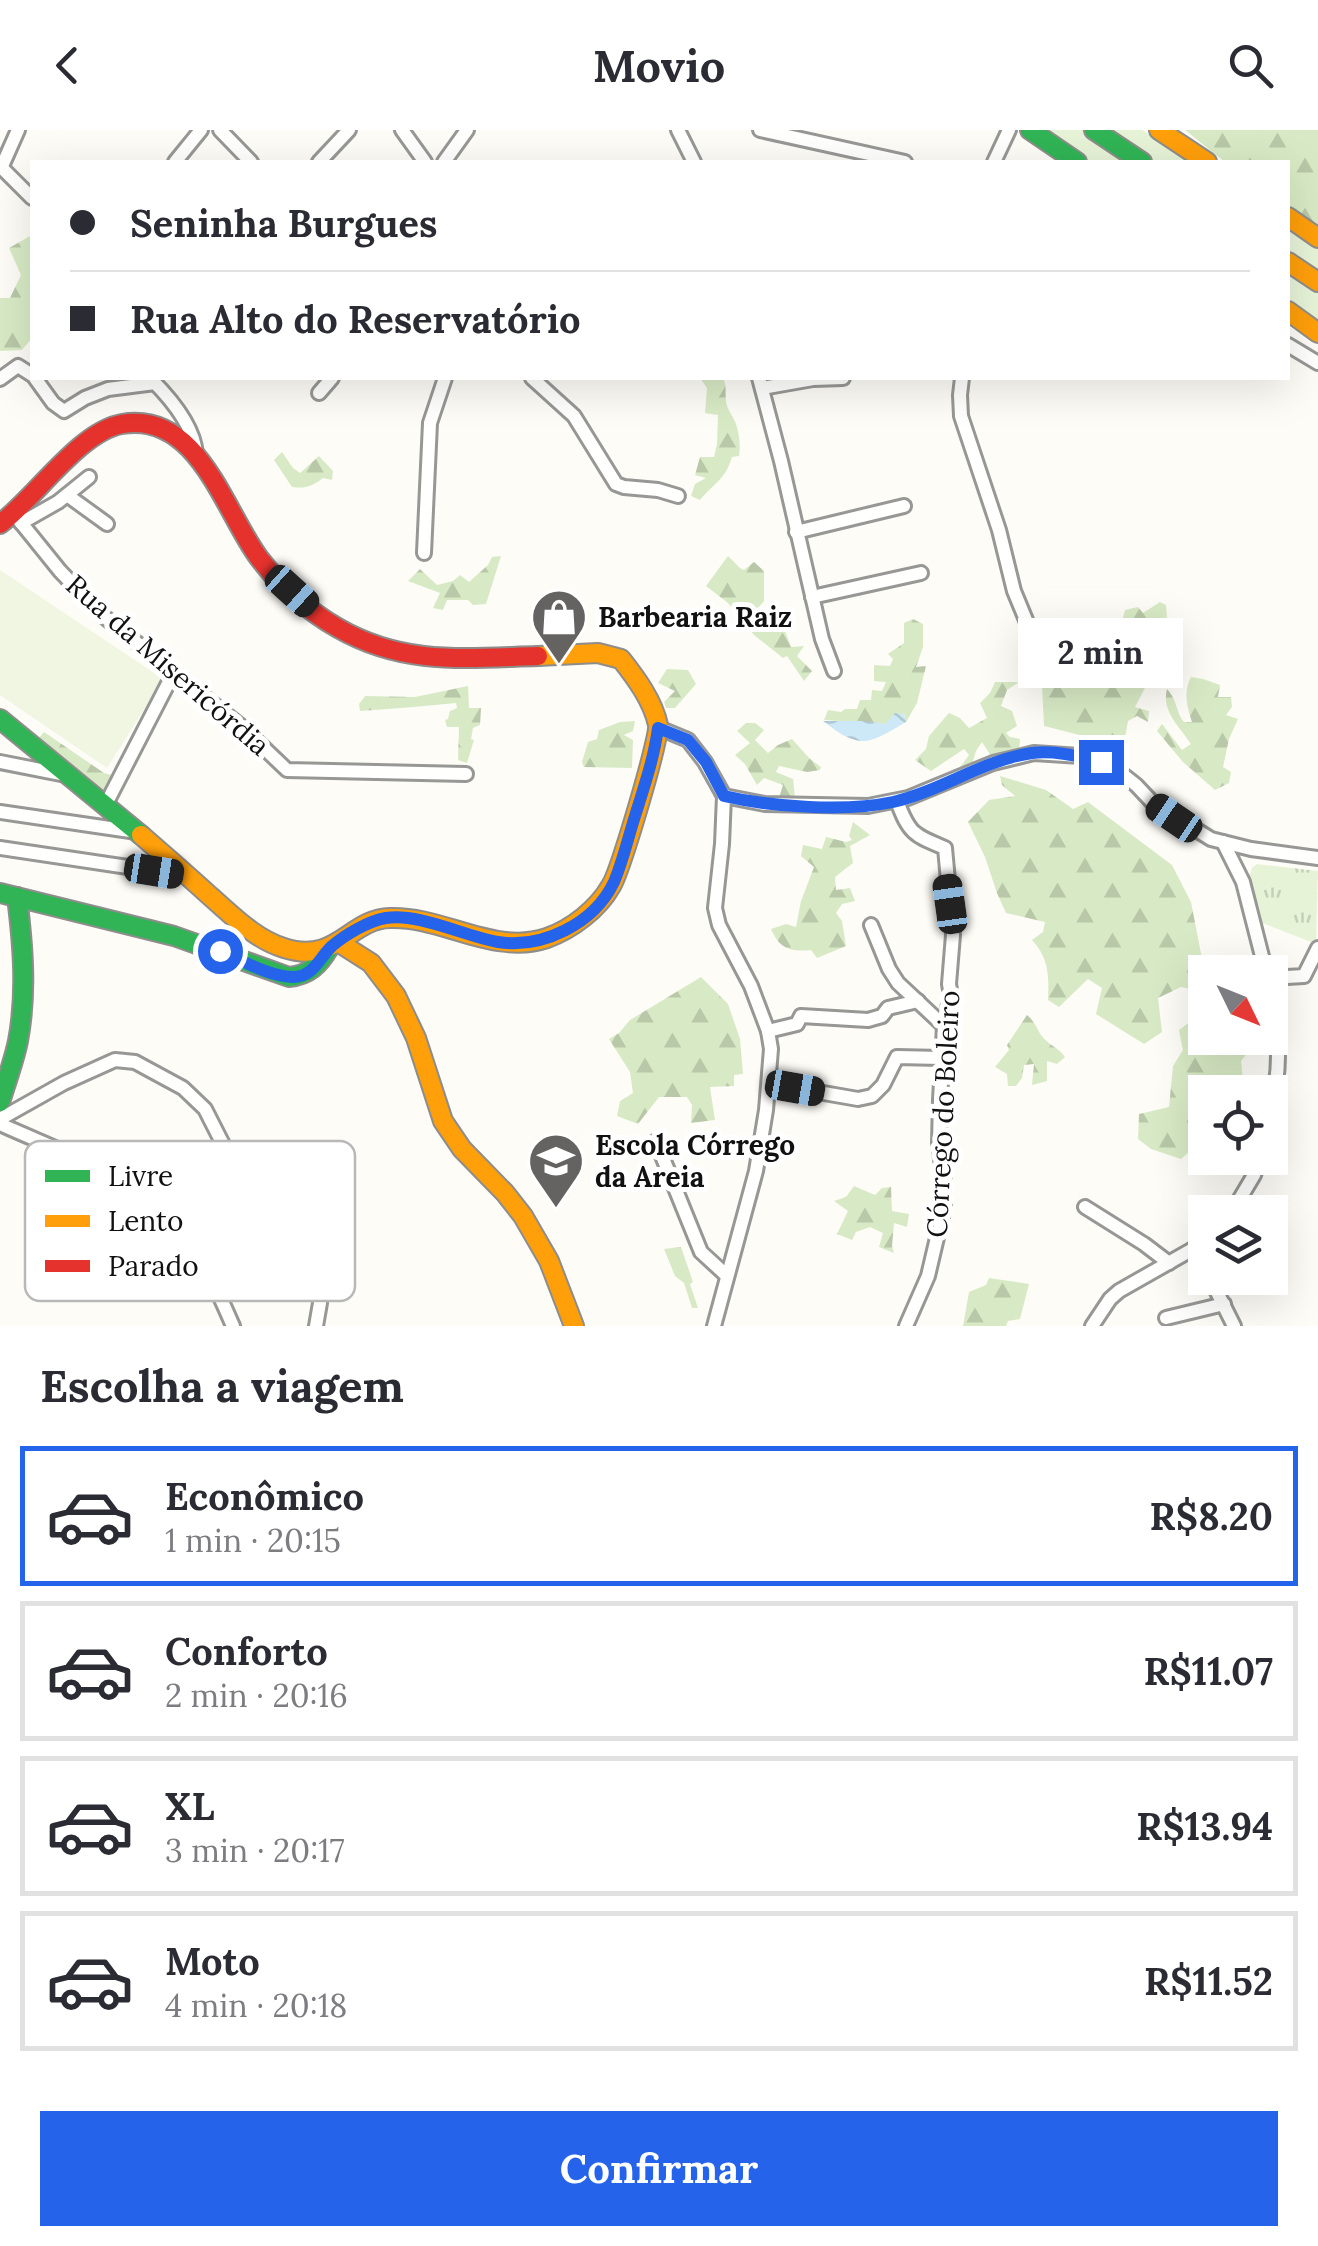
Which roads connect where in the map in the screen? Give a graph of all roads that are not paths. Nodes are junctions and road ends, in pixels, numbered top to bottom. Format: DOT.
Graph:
graph roads {
  1 [pos="18,130"];
  2 [pos="201,130"];
  3 [pos="220,130"];
  4 [pos="349,130"];
  5 [pos="402,130"];
  6 [pos="467,130"];
  7 [pos="678,130"];
  8 [pos="760,130"];
  9 [pos="1009,130"];
  10 [pos="1030,130"];
  11 [pos="1094,130"];
  12 [pos="1159,130"];
  13 [pos="831,137"];
  14 [pos="177,160"];
  15 [pos="250,160"];
  16 [pos="321,160"];
  17 [pos="424,160"];
  18 [pos="445,160"];
  19 [pos="693,160"];
  20 [pos="899,160"];
  21 [pos="995,160"];
  22 [pos="1074,160"];
  23 [pos="1139,160"];
  24 [pos="1204,160"];
  25 [pos="1,166"];
  26 [pos="30,196"];
  27 [pos="1290,219"];
  28 [pos="1318,238"];
  29 [pos="1290,263"];
  30 [pos="1318,282"];
  31 [pos="1290,346"];
  32 [pos="1318,363"];
  33 [pos="30,374"];
  34 [pos="0,380"];
  35 [pos="37,380"];
  36 [pos="152,380"];
  37 [pos="330,380"];
  38 [pos="444,380"];
  39 [pos="534,380"];
  40 [pos="800,380"];
  41 [pos="962,380"];
  42 [pos="760,383"];
  43 [pos="319,393"];
  44 [pos="196,454"];
  45 [pos="89,476"];
  46 [pos="67,494"];
  47 [pos="678,496"];
  48 [pos="904,506"];
  49 [pos="12,520"];
  50 [pos="107,524"];
  51 [pos="796,532"];
  52 [pos="424,553"];
  53 [pos="921,572"];
  54 [pos="812,597"];
  55 [pos="1026,620"];
  56 [pos="834,671"];
  57 [pos="174,672"];
  58 [pos="4,724"];
  59 [pos="658,728"];
  60 [pos="0,762"];
  61 [pos="466,774"];
  62 [pos="70,776"];
  63 [pos="724,796"];
  64 [pos="897,801"];
  65 [pos="106,804"];
  66 [pos="0,812"];
  67 [pos="139,832"];
  68 [pos="1223,842"];
  69 [pos="0,848"];
  70 [pos="1318,858"];
  71 [pos="190,876"];
  72 [pos="9,895"];
  73 [pos="871,924"];
  74 [pos="334,945"];
  75 [pos="1318,948"];
  76 [pos="1263,955"];
  77 [pos="1288,976"];
  78 [pos="918,1001"];
  79 [pos="944,1026"];
  80 [pos="768,1031"];
  81 [pos="941,1058"];
  82 [pos="770,1076"];
  83 [pos="0,1102"];
  84 [pos="0,1121"];
  85 [pos="42,1141"];
  86 [pos="222,1141"];
  87 [pos="656,1141"];
  88 [pos="1085,1208"];
  89 [pos="1188,1252"];
  90 [pos="1169,1263"];
  91 [pos="726,1275"];
  92 [pos="1219,1295"];
  93 [pos="221,1301"];
  94 [pos="320,1301"];
  95 [pos="1224,1304"];
  96 [pos="1166,1318"];
  97 [pos="233,1326"];
  98 [pos="316,1326"];
  99 [pos="574,1326"];
  100 [pos="714,1326"];
  101 [pos="906,1326"];
  102 [pos="1092,1326"];
  103 [pos="1234,1326"];
  1 -- 25 [label="street"];
  2 -- 14 [label="street"];
  3 -- 15 [label="street"];
  4 -- 16 [label="street"];
  5 -- 17 [label="street"];
  6 -- 18 [label="street"];
  7 -- 19 [label="street"];
  8 -- 13 [label="street"];
  9 -- 21 [label="street"];
  10 -- 22 [label="main road"];
  11 -- 23 [label="main road"];
  12 -- 24 [label="main road"];
  13 -- 20 [label="street"];
  25 -- 26 [label="street"];
  27 -- 28 [label="main road"];
  29 -- 30 [label="main road"];
  31 -- 32 [label="street"];
  33 -- 34 [label="street"];
  35 -- 36 [label="street"];
  36 -- 44 [label="street"];
  37 -- 43 [label="street"];
  38 -- 52 [label="street"];
  39 -- 47 [label="street"];
  40 -- 42 [label="street"];
  41 -- 55 [label="street"];
  42 -- 51 [label="street"];
  44 -- 49 [label="main road"];
  44 -- 59 [label="main road"];
  45 -- 46 [label="street"];
  46 -- 49 [label="street"];
  46 -- 50 [label="street"];
  48 -- 51 [label="street"];
  49 -- 57 [label="street, Rua da Misericórdia"];
  51 -- 54 [label="street"];
  53 -- 54 [label="street"];
  54 -- 56 [label="street"];
  57 -- 61 [label="street, Rua da Misericórdia"];
  57 -- 65 [label="street"];
  58 -- 62 [label="main road"];
  59 -- 63 [label="street"];
  59 -- 74 [label="main road"];
  60 -- 62 [label="street"];
  62 -- 65 [label="main road"];
  63 -- 64 [label="street"];
  63 -- 80 [label="street"];
  64 -- 68 [label="street"];
  64 -- 79 [label="street, Córrego do Boleiro"];
  65 -- 67 [label="main road"];
  66 -- 67 [label="street"];
  67 -- 71 [label="main road"];
  68 -- 70 [label="street"];
  68 -- 76 [label="street"];
  69 -- 71 [label="street"];
  71 -- 74 [label="main road"];
  72 -- 74 [label="main road"];
  72 -- 83 [label="main road"];
  73 -- 78 [label="street"];
  74 -- 99 [label="main road"];
  75 -- 77 [label="street"];
  78 -- 79 [label="street"];
  78 -- 80 [label="street"];
  79 -- 81 [label="street, Córrego do Boleiro"];
  80 -- 82 [label="street"];
  81 -- 82 [label="street"];
  81 -- 101 [label="street, Córrego do Boleiro"];
  82 -- 91 [label="street"];
  84 -- 85 [label="street"];
  84 -- 86 [label="street"];
  87 -- 91 [label="street"];
  88 -- 90 [label="street"];
  89 -- 90 [label="street"];
  90 -- 102 [label="street"];
  91 -- 100 [label="street"];
  92 -- 95 [label="street"];
  93 -- 97 [label="street"];
  94 -- 98 [label="street"];
  95 -- 96 [label="street"];
  95 -- 103 [label="street"];
}
